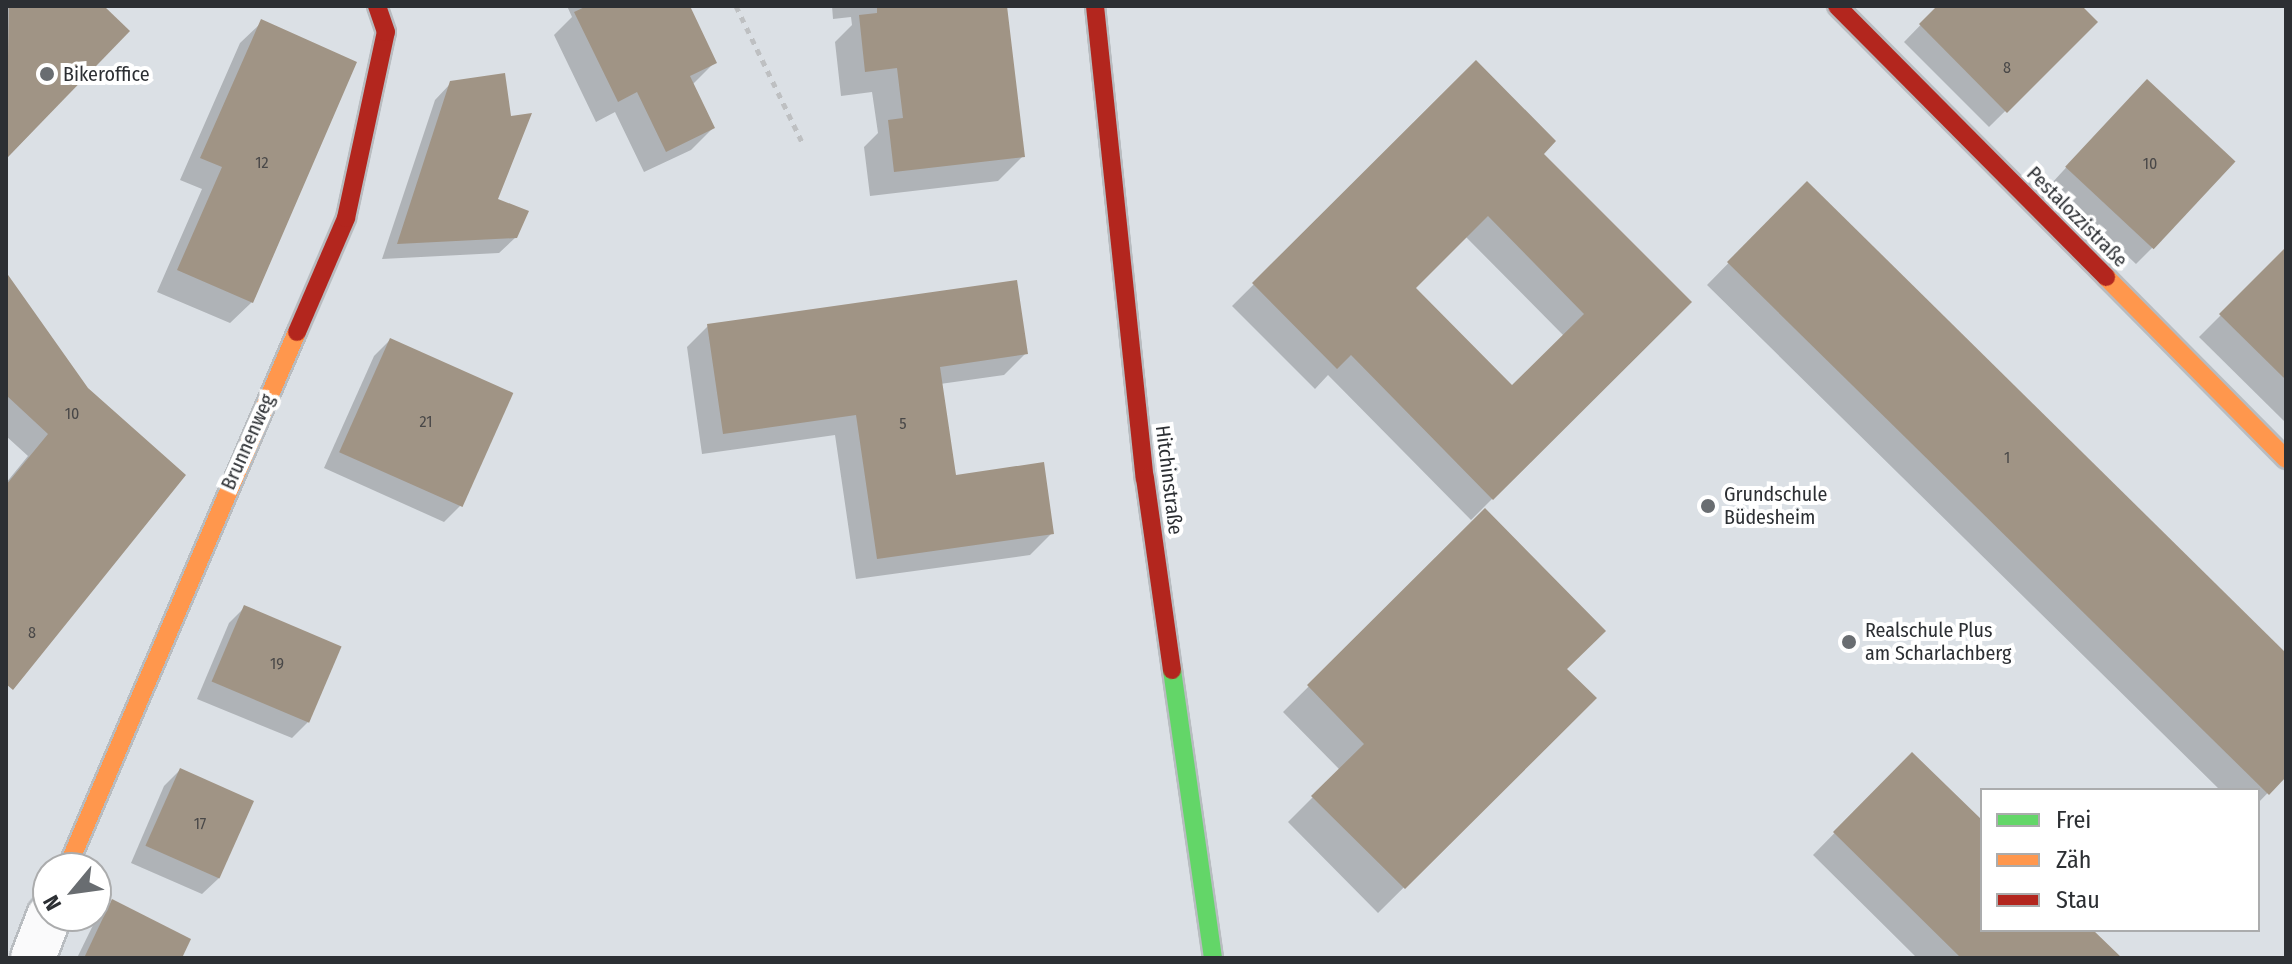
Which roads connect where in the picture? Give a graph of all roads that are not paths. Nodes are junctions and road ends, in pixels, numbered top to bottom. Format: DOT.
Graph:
graph roads {
  1 [pos="377,6"];
  2 [pos="1095,6"];
  3 [pos="1837,6"];
  4 [pos="2286,459"];
  5 [pos="74,852"];
  6 [pos="43,932"];
  7 [pos="33,958"];
  8 [pos="1213,958"];
  1 -- 5 [label="street, Brunnenweg"];
  2 -- 8 [label="street, Hitchinstraße"];
  3 -- 4 [label="street, Pestalozzistraße"];
  6 -- 7 [label="street"];
}
